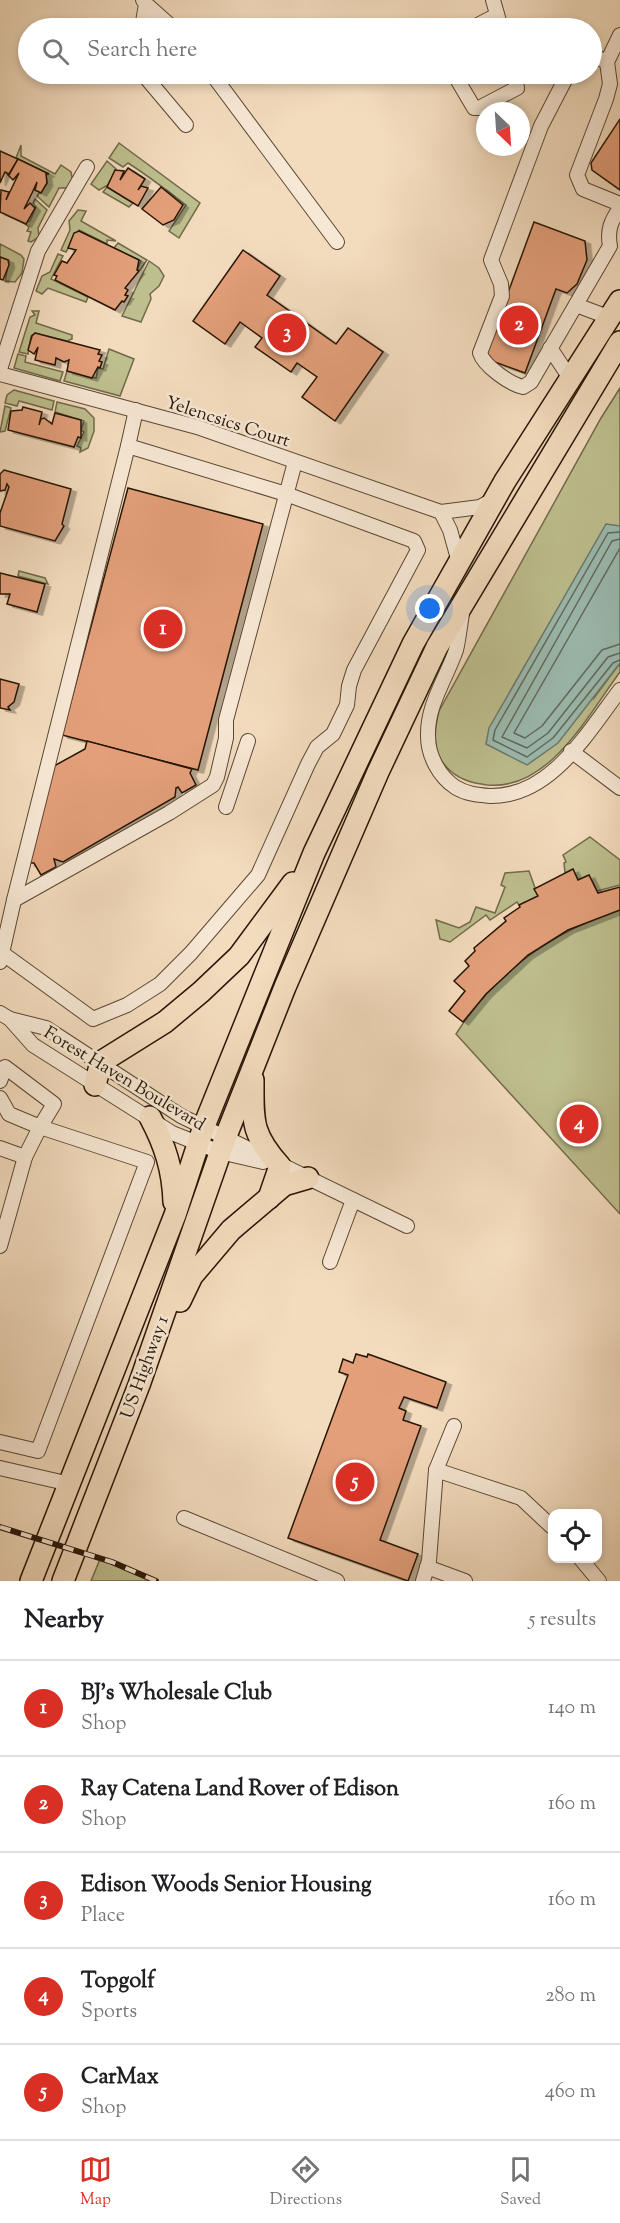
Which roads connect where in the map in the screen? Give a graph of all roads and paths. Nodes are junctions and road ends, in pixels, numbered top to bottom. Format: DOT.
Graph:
graph roads {
  1 [pos="493,0"];
  2 [pos="145,2"];
  3 [pos="143,18"];
  4 [pos="162,18"];
  5 [pos="498,18"];
  6 [pos="620,35"];
  7 [pos="602,60"];
  8 [pos="607,62"];
  9 [pos="151,84"];
  10 [pos="219,84"];
  11 [pos="460,84"];
  12 [pos="516,84"];
  13 [pos="563,84"];
  14 [pos="186,125"];
  15 [pos="87,166"];
  16 [pos="620,206"];
  17 [pos="337,243"];
  18 [pos="576,305"];
  19 [pos="614,309"];
  20 [pos="620,342"];
  21 [pos="550,348"];
  22 [pos="620,360"];
  23 [pos="0,369"];
  24 [pos="0,374"];
  25 [pos="599,376"];
  26 [pos="570,378"];
  27 [pos="136,410"];
  28 [pos="129,446"];
  29 [pos="295,462"];
  30 [pos="286,494"];
  31 [pos="494,499"];
  32 [pos="441,512"];
  33 [pos="459,562"];
  34 [pos="465,601"];
  35 [pos="620,690"];
  36 [pos="248,741"];
  37 [pos="571,752"];
  38 [pos="620,788"];
  39 [pos="226,807"];
  40 [pos="314,853"];
  41 [pos="14,900"];
  42 [pos="1,957"];
  43 [pos="5,1016"];
  44 [pos="101,1062"];
  45 [pos="254,1067"];
  46 [pos="0,1081"];
  47 [pos="95,1085"];
  48 [pos="0,1098"];
  49 [pos="150,1118"];
  50 [pos="40,1127"];
  51 [pos="201,1136"];
  52 [pos="223,1144"];
  53 [pos="0,1148"];
  54 [pos="25,1157"];
  55 [pos="280,1166"];
  56 [pos="308,1178"];
  57 [pos="268,1200"];
  58 [pos="353,1200"];
  59 [pos="175,1215"];
  60 [pos="407,1226"];
  61 [pos="0,1246"];
  62 [pos="330,1262"];
  63 [pos="139,1385"];
  64 [pos="454,1426"];
  65 [pos="0,1442"];
  66 [pos="0,1468"];
  67 [pos="436,1470"];
  68 [pos="70,1484"];
  69 [pos="184,1518"];
  70 [pos="548,1523"];
  71 [pos="584,1563"];
  72 [pos="427,1567"];
  73 [pos="31,1581"];
  74 [pos="63,1581"];
  75 [pos="338,1581"];
  76 [pos="423,1581"];
  77 [pos="465,1581"];
  78 [pos="599,1581"];
  1 -- 5 [label="street"];
  2 -- 3 [label="street"];
  2 -- 4 [label="street"];
  6 -- 8 [label="street"];
  7 -- 8 [label="street"];
  8 -- 16 [label="street"];
  9 -- 14 [label="street"];
  10 -- 17 [label="street"];
  11 -- 12 [label="street"];
  13 -- 21 [label="street"];
  15 -- 23 [label="street"];
  16 -- 18 [label="street"];
  18 -- 19 [label="street"];
  18 -- 21 [label="street"];
  19 -- 26 [label="highway"];
  20 -- 25 [label="highway, US Highway 1"];
  21 -- 26 [label="street"];
  22 -- 25 [label="street"];
  24 -- 27 [label="street, Yelencsics Court"];
  25 -- 34 [label="highway, US Highway 1"];
  26 -- 31 [label="highway"];
  27 -- 28 [label="street"];
  27 -- 29 [label="street, Yelencsics Court"];
  28 -- 30 [label="street"];
  28 -- 41 [label="street"];
  29 -- 30 [label="street"];
  29 -- 32 [label="street, Yelencsics Court"];
  30 -- 41 [label="street"];
  30 -- 42 [label="street"];
  31 -- 32 [label="street, Yelencsics Court"];
  31 -- 33 [label="highway"];
  32 -- 33 [label="street"];
  33 -- 40 [label="highway"];
  34 -- 37 [label="street"];
  34 -- 45 [label="highway, US Highway 1"];
  35 -- 37 [label="street"];
  36 -- 39 [label="street"];
  37 -- 38 [label="street"];
  40 -- 44 [label="highway"];
  40 -- 51 [label="highway"];
  41 -- 42 [label="street"];
  43 -- 44 [label="street, Forest Haven Boulevard"];
  43 -- 47 [label="street, Forest Haven Boulevard"];
  44 -- 47 [label="highway"];
  44 -- 51 [label="street, Forest Haven Boulevard"];
  45 -- 52 [label="highway, US Highway 1"];
  45 -- 55 [label="highway"];
  46 -- 50 [label="street"];
  47 -- 49 [label="street, Forest Haven Boulevard"];
  48 -- 50 [label="street"];
  49 -- 51 [label="street, Forest Haven Boulevard"];
  49 -- 59 [label="highway"];
  50 -- 54 [label="street"];
  50 -- 65 [label="street"];
  51 -- 52 [label="street, Forest Haven Boulevard"];
  51 -- 52 [label="street, Forest Haven Boulevard"];
  51 -- 59 [label="highway"];
  52 -- 55 [label="street, Forest Haven Boulevard"];
  52 -- 63 [label="highway, US Highway 1"];
  53 -- 54 [label="street"];
  54 -- 61 [label="street"];
  55 -- 56 [label="street, Forest Haven Boulevard"];
  55 -- 57 [label="highway"];
  56 -- 57 [label="highway"];
  56 -- 58 [label="street, Forest Haven Boulevard"];
  57 -- 63 [label="highway"];
  58 -- 60 [label="street, Forest Haven Boulevard"];
  58 -- 62 [label="street"];
  59 -- 68 [label="highway"];
  63 -- 74 [label="highway, US Highway 1"];
  64 -- 67 [label="street"];
  66 -- 68 [label="street"];
  67 -- 70 [label="street"];
  67 -- 72 [label="street"];
  68 -- 73 [label="highway"];
  69 -- 75 [label="street"];
  71 -- 78 [label="street"];
  72 -- 76 [label="street"];
  72 -- 77 [label="street"];
}
